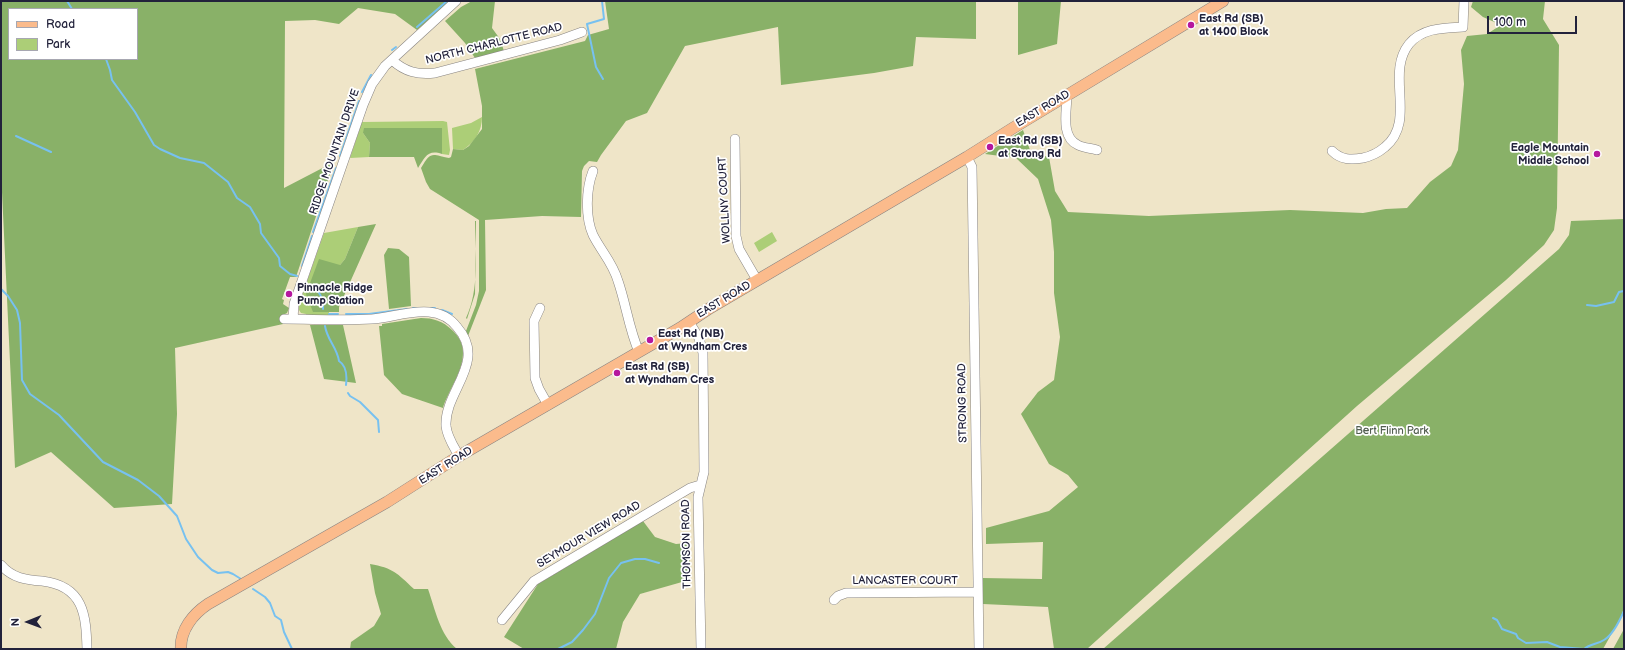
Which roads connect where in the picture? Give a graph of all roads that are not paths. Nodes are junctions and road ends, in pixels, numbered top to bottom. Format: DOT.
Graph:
graph roads {
  1 [pos="456,1"];
  2 [pos="1223,1"];
  3 [pos="1464,1"];
  4 [pos="582,32"];
  5 [pos="392,60"];
  6 [pos="1067,94"];
  7 [pos="735,139"];
  8 [pos="1097,150"];
  9 [pos="1332,151"];
  10 [pos="967,157"];
  11 [pos="593,171"];
  12 [pos="757,280"];
  13 [pos="540,308"];
  14 [pos="284,319"];
  15 [pos="293,319"];
  16 [pos="689,322"];
  17 [pos="639,352"];
  18 [pos="548,405"];
  19 [pos="459,456"];
  20 [pos="700,485"];
  21 [pos="1,565"];
  22 [pos="978,592"];
  23 [pos="834,600"];
  24 [pos="502,620"];
  25 [pos="87,649"];
  26 [pos="181,649"];
  27 [pos="701,649"];
  28 [pos="979,649"];
  1 -- 5 [label="street, RIDGE MOUNTAIN DRIVE"];
  2 -- 6 [label="main road, EAST ROAD"];
  3 -- 9 [label="street"];
  4 -- 5 [label="street, NORTH CHARLOTTE ROAD"];
  5 -- 15 [label="street, RIDGE MOUNTAIN DRIVE"];
  6 -- 8 [label="street"];
  6 -- 10 [label="main road, EAST ROAD"];
  7 -- 12 [label="street, WOLLNY COURT"];
  10 -- 12 [label="main road, EAST ROAD"];
  10 -- 22 [label="street, STRONG ROAD"];
  11 -- 17 [label="street"];
  12 -- 16 [label="main road, EAST ROAD"];
  13 -- 18 [label="street"];
  14 -- 15 [label="street"];
  15 -- 19 [label="street"];
  16 -- 17 [label="main road, EAST ROAD"];
  16 -- 20 [label="street, THOMSON ROAD"];
  17 -- 18 [label="main road, EAST ROAD"];
  18 -- 19 [label="main road, EAST ROAD"];
  19 -- 26 [label="main road, EAST ROAD"];
  20 -- 24 [label="street, SEYMOUR VIEW ROAD"];
  20 -- 27 [label="street, THOMSON ROAD"];
  21 -- 25 [label="street"];
  22 -- 23 [label="street, LANCASTER COURT"];
  22 -- 28 [label="street, STRONG ROAD"];
}
